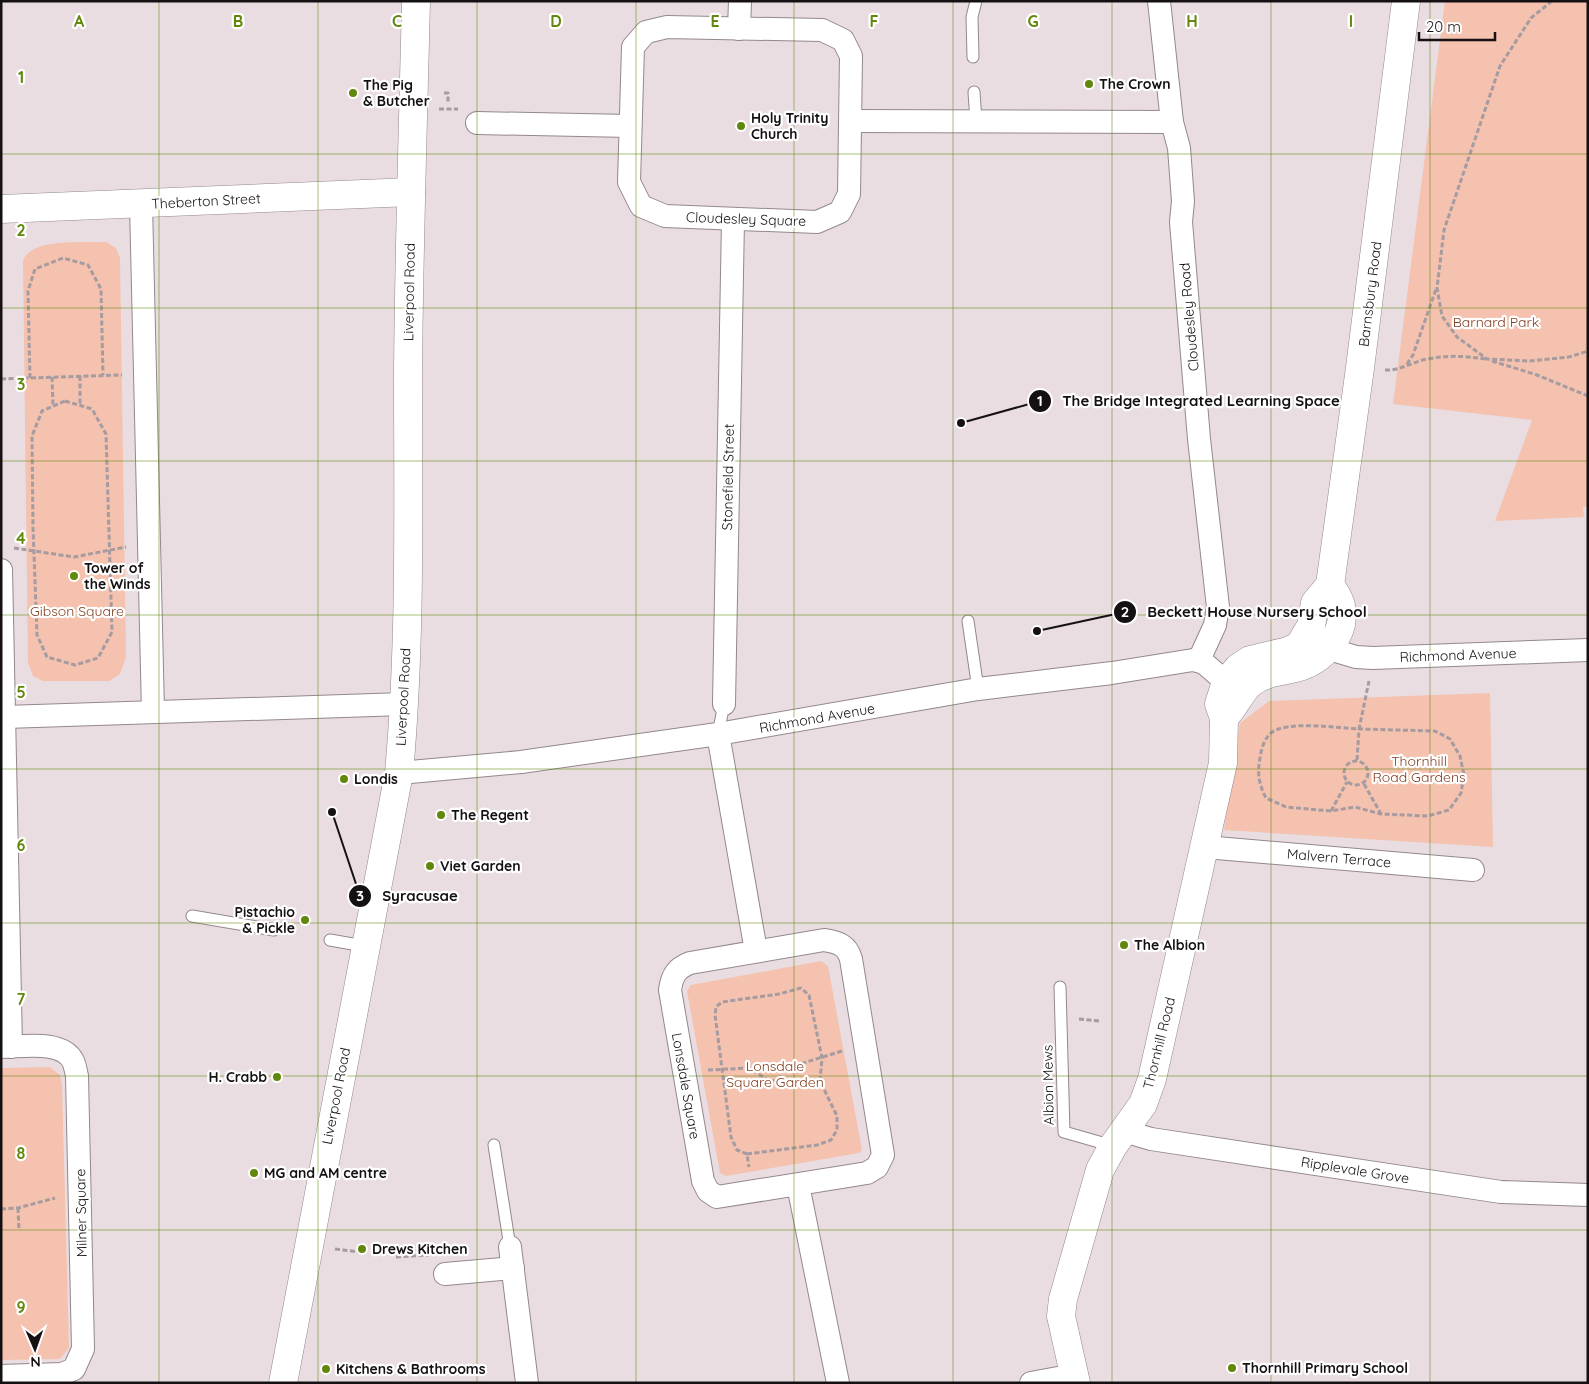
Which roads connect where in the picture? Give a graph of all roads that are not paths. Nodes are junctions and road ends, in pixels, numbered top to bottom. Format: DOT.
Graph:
graph roads {
  1 [pos="416,1"];
  2 [pos="740,1"];
  3 [pos="976,1"];
  4 [pos="1159,1"];
  5 [pos="1406,1"];
  6 [pos="739,29"];
  7 [pos="973,57"];
  8 [pos="974,92"];
  9 [pos="851,121"];
  10 [pos="976,122"];
  11 [pos="1172,122"];
  12 [pos="477,123"];
  13 [pos="630,126"];
  14 [pos="411,192"];
  15 [pos="141,204"];
  16 [pos="1,209"];
  17 [pos="733,220"];
  18 [pos="1,570"];
  19 [pos="1330,586"];
  20 [pos="968,621"];
  21 [pos="1329,649"];
  22 [pos="1588,650"];
  23 [pos="1199,660"];
  24 [pos="1226,682"];
  25 [pos="978,689"];
  26 [pos="404,704"];
  27 [pos="724,704"];
  28 [pos="153,712"];
  29 [pos="5,717"];
  30 [pos="1224,718"];
  31 [pos="718,734"];
  32 [pos="398,773"];
  33 [pos="1205,846"];
  34 [pos="1473,870"];
  35 [pos="192,916"];
  36 [pos="274,930"];
  37 [pos="330,940"];
  38 [pos="364,946"];
  39 [pos="756,951"];
  40 [pos="1060,987"];
  41 [pos="6,1047"];
  42 [pos="1118,1138"];
  43 [pos="494,1145"];
  44 [pos="798,1185"];
  45 [pos="1588,1195"];
  46 [pos="511,1258"];
  47 [pos="445,1274"];
  48 [pos="9,1378"];
  49 [pos="1075,1379"];
  50 [pos="283,1383"];
  51 [pos="527,1383"];
  52 [pos="838,1383"];
  53 [pos="1031,1383"];
  1 -- 14 [label="street, Liverpool Road"];
  2 -- 6 [label="street"];
  3 -- 7 [label="lane"];
  4 -- 11 [label="street, Cloudesley Road"];
  5 -- 19 [label="street, Barnsbury Road"];
  6 -- 9 [label="street, Cloudesley Square"];
  6 -- 13 [label="street, Cloudesley Square"];
  8 -- 10 [label="lane"];
  9 -- 10 [label="street"];
  9 -- 17 [label="street, Cloudesley Square"];
  10 -- 11 [label="street"];
  11 -- 23 [label="street, Cloudesley Road"];
  12 -- 13 [label="street"];
  13 -- 17 [label="street, Cloudesley Square"];
  14 -- 15 [label="street, Theberton Street"];
  14 -- 26 [label="street, Liverpool Road"];
  15 -- 16 [label="street, Theberton Street"];
  15 -- 28 [label="street"];
  17 -- 27 [label="street, Stonefield Street"];
  18 -- 29 [label="street"];
  19 -- 21 [label="street"];
  19 -- 24 [label="street"];
  20 -- 25 [label="lane"];
  21 -- 22 [label="street, Richmond Avenue"];
  21 -- 30 [label="street"];
  23 -- 24 [label="street"];
  23 -- 25 [label="street, Richmond Avenue"];
  24 -- 30 [label="street"];
  25 -- 31 [label="street, Richmond Avenue"];
  26 -- 28 [label="street"];
  26 -- 32 [label="street, Liverpool Road"];
  27 -- 31 [label="lane, Stonefield Street"];
  28 -- 29 [label="street"];
  29 -- 41 [label="street, Milner Square"];
  30 -- 33 [label="street, Thornhill Road"];
  31 -- 32 [label="street, Richmond Avenue"];
  31 -- 39 [label="street"];
  32 -- 38 [label="street, Liverpool Road"];
  33 -- 34 [label="street, Malvern Terrace"];
  33 -- 42 [label="street, Thornhill Road"];
  35 -- 36 [label="lane"];
  37 -- 38 [label="lane"];
  38 -- 50 [label="street, Liverpool Road"];
  39 -- 44 [label="street, Lonsdale Square"];
  39 -- 44 [label="street, Lonsdale Square"];
  40 -- 42 [label="lane, Albion Mews"];
  41 -- 48 [label="street, Milner Square"];
  42 -- 45 [label="street, Ripplevale Grove"];
  42 -- 49 [label="street, Thornhill Road"];
  43 -- 46 [label="lane"];
  44 -- 52 [label="street"];
  46 -- 47 [label="street"];
  46 -- 51 [label="street"];
  49 -- 53 [label="street"];
}
